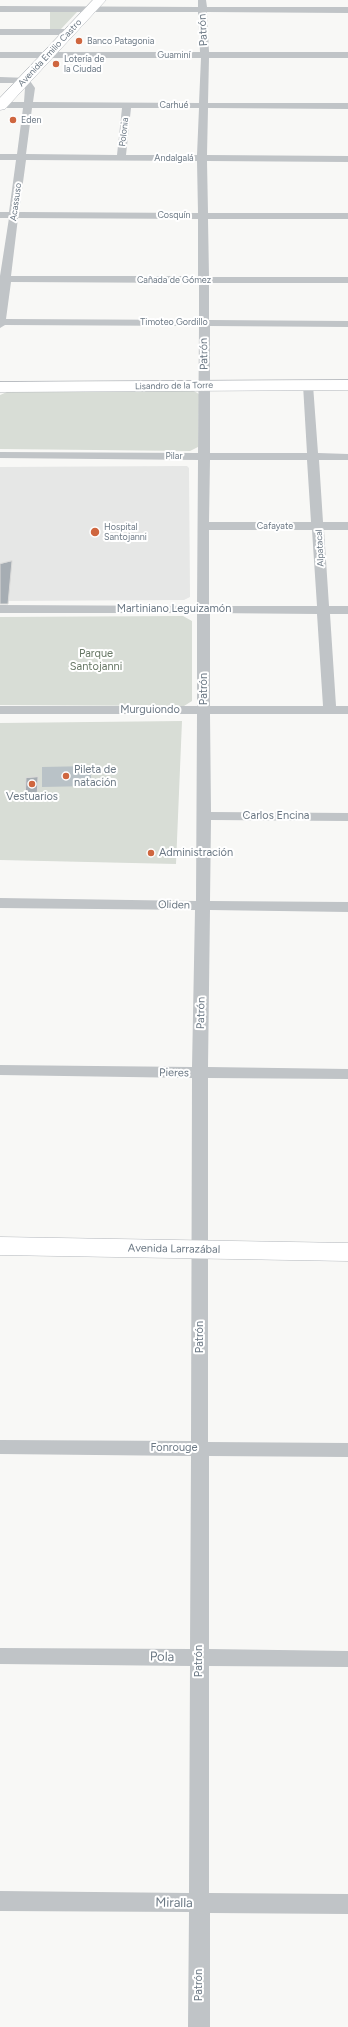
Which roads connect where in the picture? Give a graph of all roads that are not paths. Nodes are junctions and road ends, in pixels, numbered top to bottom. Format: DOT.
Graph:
graph roads {
  1 [pos="96,4"];
  2 [pos="202,4"];
  3 [pos="0,9"];
  4 [pos="348,10"];
  5 [pos="0,32"];
  6 [pos="69,32"];
  7 [pos="0,54"];
  8 [pos="48,54"];
  9 [pos="205,55"];
  10 [pos="348,55"];
  11 [pos="0,80"];
  12 [pos="25,80"];
  13 [pos="0,105"];
  14 [pos="29,105"];
  15 [pos="127,105"];
  16 [pos="204,106"];
  17 [pos="348,106"];
  18 [pos="0,157"];
  19 [pos="22,157"];
  20 [pos="121,158"];
  21 [pos="202,158"];
  22 [pos="348,159"];
  23 [pos="0,215"];
  24 [pos="14,215"];
  25 [pos="203,216"];
  26 [pos="348,216"];
  27 [pos="3,279"];
  28 [pos="204,280"];
  29 [pos="348,280"];
  30 [pos="0,323"];
  31 [pos="204,323"];
  32 [pos="348,324"];
  33 [pos="205,385"];
  34 [pos="308,385"];
  35 [pos="348,385"];
  36 [pos="0,387"];
  37 [pos="0,455"];
  38 [pos="204,456"];
  39 [pos="312,457"];
  40 [pos="348,457"];
  41 [pos="202,526"];
  42 [pos="319,526"];
  43 [pos="348,526"];
  44 [pos="0,609"];
  45 [pos="204,609"];
  46 [pos="324,610"];
  47 [pos="348,610"];
  48 [pos="0,710"];
  49 [pos="204,710"];
  50 [pos="330,710"];
  51 [pos="348,710"];
  52 [pos="204,816"];
  53 [pos="348,817"];
  54 [pos="0,903"];
  55 [pos="203,905"];
  56 [pos="348,907"];
  57 [pos="0,1070"];
  58 [pos="200,1073"];
  59 [pos="348,1074"];
  60 [pos="0,1246"];
  61 [pos="348,1252"];
  62 [pos="200,1256"];
  63 [pos="0,1260"];
  64 [pos="348,1266"];
  65 [pos="0,1447"];
  66 [pos="200,1448"];
  67 [pos="348,1450"];
  68 [pos="0,1656"];
  69 [pos="199,1657"];
  70 [pos="348,1659"];
  71 [pos="0,1900"];
  72 [pos="199,1903"];
  73 [pos="348,1904"];
  74 [pos="199,2027"];
  1 -- 2 [label="street"];
  1 -- 3 [label="street"];
  1 -- 6 [label="street, Avenida Emilio Castro"];
  2 -- 4 [label="street"];
  2 -- 9 [label="street, Patrón"];
  5 -- 6 [label="street"];
  6 -- 8 [label="street, Avenida Emilio Castro"];
  7 -- 8 [label="street, Guaminí"];
  8 -- 9 [label="street, Guaminí"];
  8 -- 12 [label="street, Avenida Emilio Castro"];
  9 -- 10 [label="street, Guaminí"];
  9 -- 16 [label="street, Patrón"];
  11 -- 12 [label="street"];
  12 -- 13 [label="street, Avenida Emilio Castro"];
  12 -- 14 [label="street, Acassuso"];
  13 -- 14 [label="street, Carhué"];
  14 -- 15 [label="street, Carhué"];
  14 -- 19 [label="street, Acassuso"];
  15 -- 16 [label="street, Carhué"];
  15 -- 20 [label="street, Polonia"];
  16 -- 17 [label="street, Carhué"];
  16 -- 21 [label="street, Patrón"];
  18 -- 19 [label="street, Andalgalá"];
  19 -- 20 [label="street, Andalgalá"];
  19 -- 24 [label="street, Acassuso"];
  20 -- 21 [label="street, Andalgalá"];
  21 -- 22 [label="street, Andalgalá"];
  21 -- 25 [label="street, Patrón"];
  23 -- 24 [label="street, Cosquín"];
  24 -- 25 [label="street, Cosquín"];
  24 -- 27 [label="street, Acassuso"];
  25 -- 26 [label="street, Cosquín"];
  25 -- 28 [label="street, Patrón"];
  27 -- 28 [label="street, Cañada de Gómez"];
  27 -- 30 [label="street, Acassuso"];
  28 -- 29 [label="street, Cañada de Gómez"];
  28 -- 31 [label="street, Patrón"];
  30 -- 31 [label="street, Timoteo Gordillo"];
  31 -- 32 [label="street, Timoteo Gordillo"];
  31 -- 33 [label="street, Patrón"];
  33 -- 34 [label="street, Lisandro de la Torre"];
  33 -- 36 [label="street, Lisandro de la Torre"];
  33 -- 38 [label="street, Patrón"];
  34 -- 35 [label="street, Lisandro de la Torre"];
  34 -- 39 [label="street, Alpatacal"];
  37 -- 38 [label="street, Pilar"];
  38 -- 39 [label="street, Pilar"];
  38 -- 41 [label="street, Patrón"];
  39 -- 40 [label="street, Pilar"];
  39 -- 42 [label="street, Alpatacal"];
  41 -- 42 [label="street, Cafayate"];
  41 -- 45 [label="street, Patrón"];
  42 -- 43 [label="street, Cafayate"];
  42 -- 46 [label="street, Alpatacal"];
  44 -- 45 [label="street, Martiniano Leguizamón"];
  45 -- 46 [label="street, Martiniano Leguizamón"];
  45 -- 49 [label="street, Patrón"];
  46 -- 47 [label="street, Martiniano Leguizamón"];
  46 -- 50 [label="street, Alpatacal"];
  48 -- 49 [label="street, Murguiondo"];
  49 -- 50 [label="street, Murguiondo"];
  49 -- 52 [label="street, Patrón"];
  50 -- 51 [label="street, Murguiondo"];
  52 -- 53 [label="street, Carlos Encina"];
  52 -- 55 [label="street, Patrón"];
  54 -- 55 [label="street, Oliden"];
  55 -- 56 [label="street, Oliden"];
  55 -- 58 [label="street, Patrón"];
  57 -- 58 [label="street, Pieres"];
  58 -- 59 [label="street, Pieres"];
  58 -- 62 [label="street, Patrón"];
  60 -- 62 [label="street, Avenida Larrazábal"];
  61 -- 62 [label="street, Avenida Larrazábal"];
  62 -- 63 [label="street, Avenida Larrazábal"];
  62 -- 64 [label="street, Avenida Larrazábal"];
  62 -- 66 [label="street, Patrón"];
  65 -- 66 [label="street, Fonrouge"];
  66 -- 67 [label="street, Fonrouge"];
  66 -- 69 [label="street, Patrón"];
  68 -- 69 [label="street, Pola"];
  69 -- 70 [label="street, Pola"];
  69 -- 72 [label="street, Patrón"];
  71 -- 72 [label="street, Miralla"];
  72 -- 73 [label="street, Miralla"];
  72 -- 74 [label="street, Patrón"];
}
